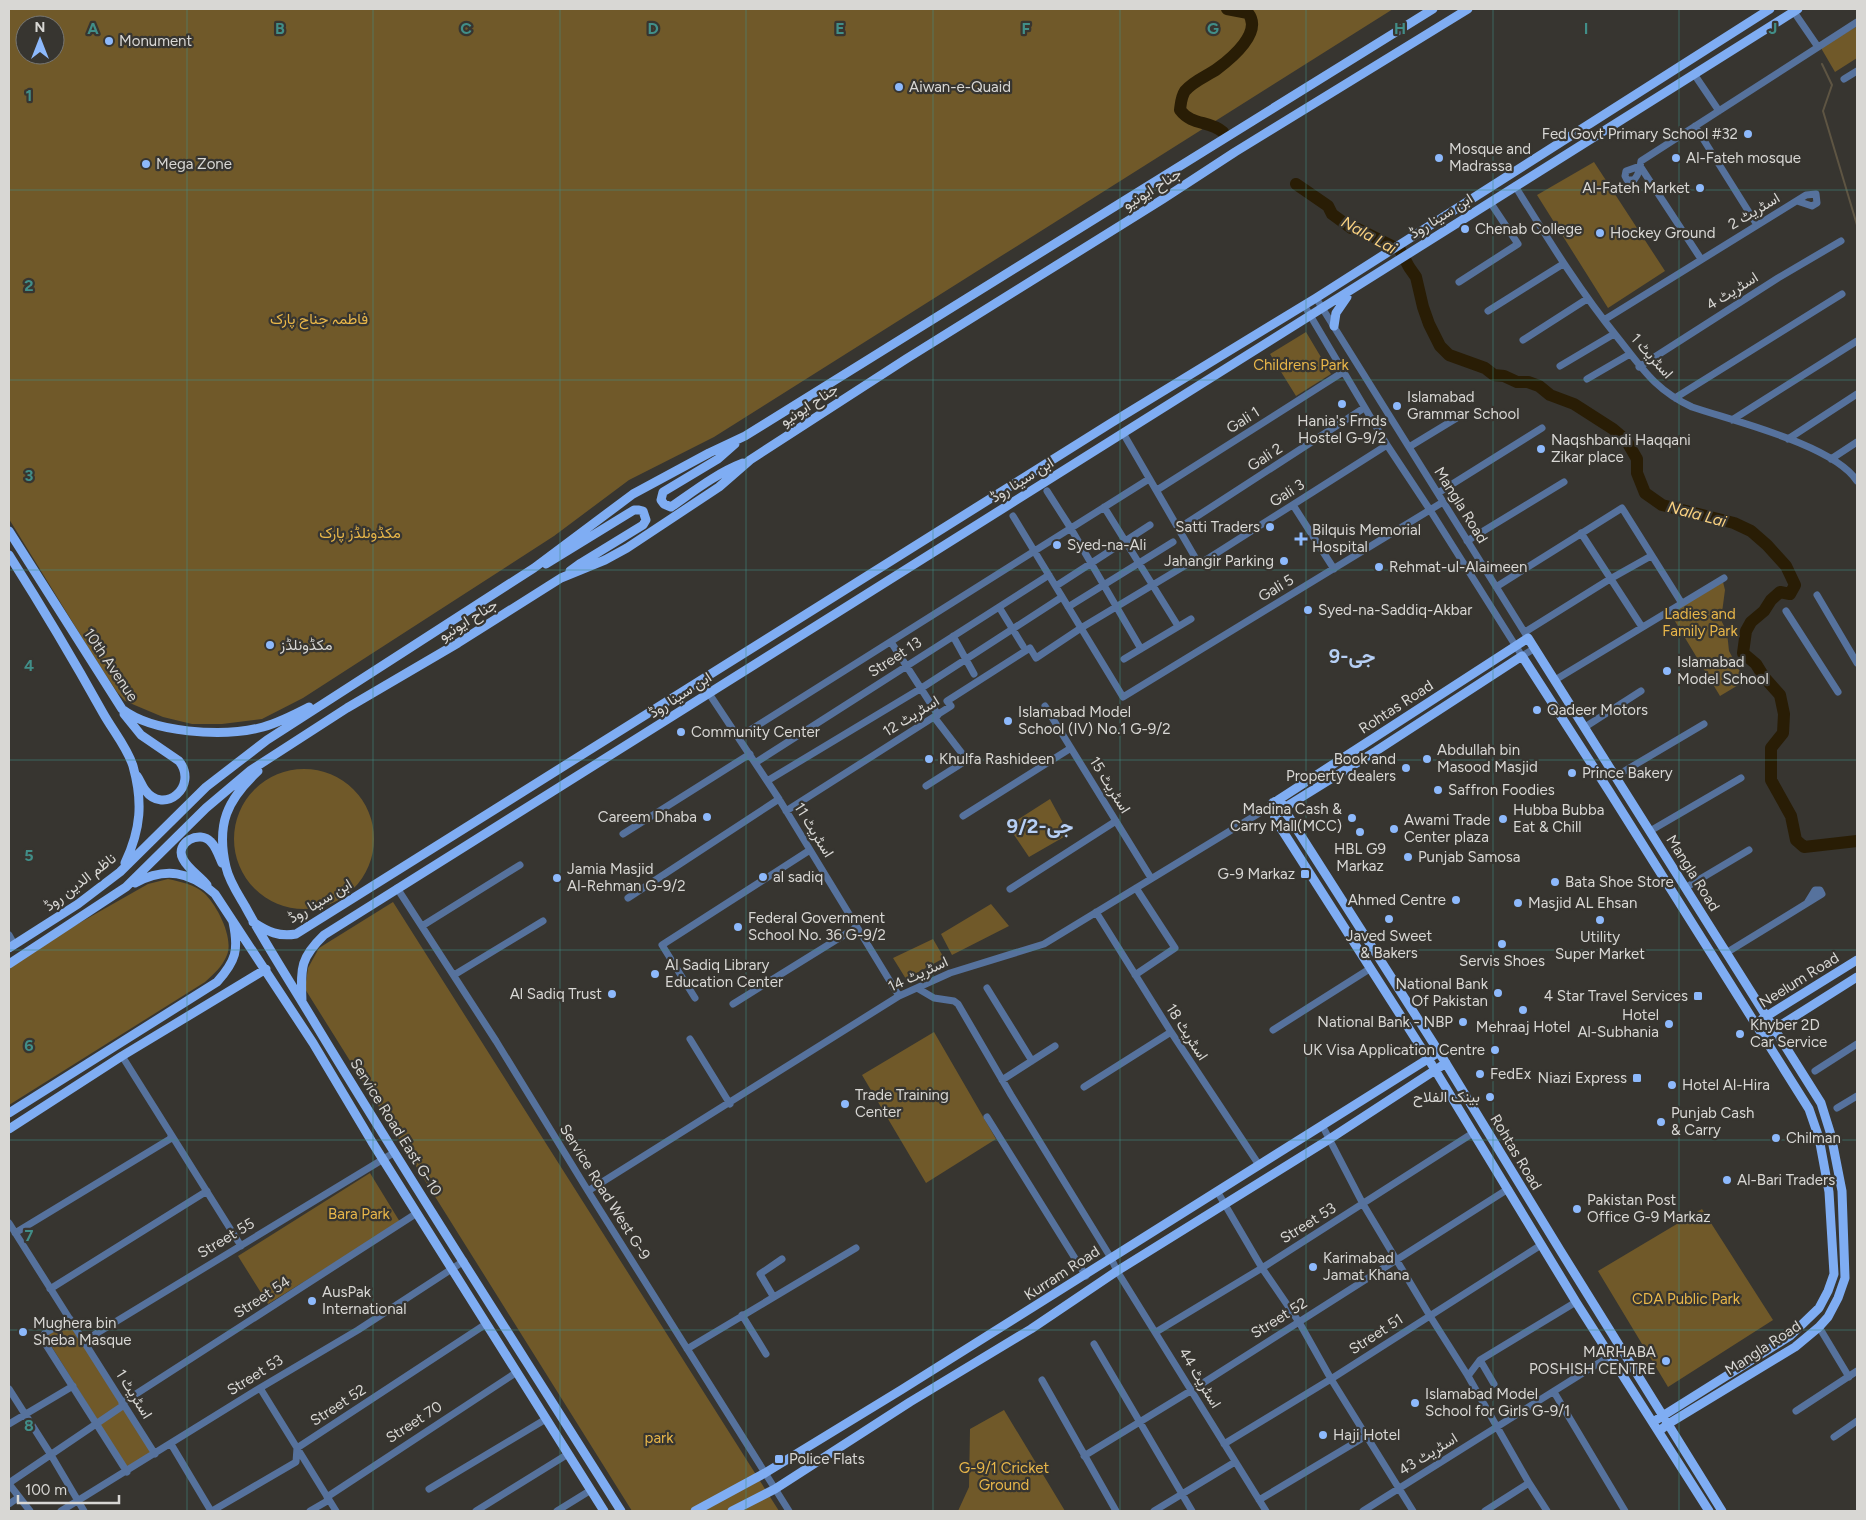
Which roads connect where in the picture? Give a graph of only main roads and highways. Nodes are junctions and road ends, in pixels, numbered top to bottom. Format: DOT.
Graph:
graph roads {
  1 [pos="1434,9"];
  2 [pos="1468,9"];
  3 [pos="1770,9"];
  4 [pos="1796,10"];
  5 [pos="1355,287"];
  6 [pos="1334,326"];
  7 [pos="745,436"];
  8 [pos="750,460"];
  9 [pos="9,531"];
  10 [pos="9,555"];
  11 [pos="534,568"];
  12 [pos="561,578"];
  13 [pos="1526,635"];
  14 [pos="1522,656"];
  15 [pos="328,699"];
  16 [pos="122,709"];
  17 [pos="277,753"];
  18 [pos="134,768"];
  19 [pos="1278,807"];
  20 [pos="182,810"];
  21 [pos="176,836"];
  22 [pos="226,869"];
  23 [pos="120,872"];
  24 [pos="126,887"];
  25 [pos="210,889"];
  26 [pos="232,916"];
  27 [pos="253,922"];
  28 [pos="12,946"];
  29 [pos="1857,960"];
  30 [pos="9,964"];
  31 [pos="266,969"];
  32 [pos="1857,977"];
  33 [pos="302,1002"];
  34 [pos="1766,1017"];
  35 [pos="1755,1023"];
  36 [pos="1775,1030"];
  37 [pos="1764,1036"];
  38 [pos="1440,1052"];
  39 [pos="1429,1060"];
  40 [pos="1446,1063"];
  41 [pos="1434,1070"];
  42 [pos="9,1113"];
  43 [pos="9,1129"];
  44 [pos="1541,1219"];
  45 [pos="1530,1226"];
  46 [pos="1663,1416"];
  47 [pos="1654,1422"];
  48 [pos="1668,1424"];
  49 [pos="1659,1431"];
  50 [pos="604,1511"];
  51 [pos="621,1511"];
  52 [pos="695,1511"];
  53 [pos="732,1511"];
  54 [pos="1709,1511"];
  55 [pos="1722,1511"];
  1 -- 7 [label="main road, جناح ایونیو"];
  2 -- 8 [label="main road, جناح ایونیو"];
  3 -- 27 [label="main road, ابن سینا روڈ"];
  4 -- 5 [label="main road, ابن سینا روڈ"];
  5 -- 6 [label="main road"];
  5 -- 33 [label="main road, ابن سینا روڈ"];
  7 -- 8 [label="main road"];
  7 -- 11 [label="main road, جناح ایونیو"];
  8 -- 12 [label="main road, جناح ایونیو"];
  9 -- 16 [label="main road, 10th Avenue"];
  10 -- 18 [label="main road, 10th Avenue"];
  11 -- 12 [label="main road"];
  11 -- 15 [label="main road, جناح ایونیو"];
  12 -- 17 [label="main road, جناح ایونیو"];
  13 -- 19 [label="main road, Rohtas Road"];
  13 -- 34 [label="main road, Mangla Road"];
  14 -- 19 [label="main road, Rohtas Road"];
  14 -- 35 [label="main road, Mangla Road"];
  15 -- 16 [label="main road, 10th Avenue"];
  15 -- 20 [label="main road, جناح ایونیو"];
  16 -- 18 [label="main road"];
  17 -- 21 [label="main road, جناح ایونیو"];
  17 -- 22 [label="main road, Service Road East G-10"];
  18 -- 23 [label="main road, 10th Avenue"];
  19 -- 38 [label="main road, Rohtas Road"];
  19 -- 39 [label="main road, Rohtas Road"];
  20 -- 23 [label="main road, ناظم الدین روڈ"];
  21 -- 24 [label="main road, ناظم الدین روڈ"];
  22 -- 25 [label="main road"];
  22 -- 27 [label="main road, Service Road East G-10"];
  23 -- 28 [label="main road, ناظم الدین روڈ"];
  24 -- 25 [label="main road, Service Road East G-10"];
  24 -- 30 [label="main road, ناظم الدین روڈ"];
  25 -- 26 [label="main road, Service Road East G-10"];
  26 -- 31 [label="main road, Service Road East G-10"];
  26 -- 42 [label="main road"];
  27 -- 33 [label="main road, Service Road East G-10"];
  29 -- 34 [label="main road, Neelum Road"];
  31 -- 43 [label="main road"];
  31 -- 50 [label="main road, Service Road East G-10"];
  32 -- 36 [label="main road, Neelum Road"];
  33 -- 51 [label="main road, Service Road East G-10"];
  34 -- 35 [label="main road, Neelum Road"];
  34 -- 36 [label="main road, Mangla Road"];
  35 -- 37 [label="main road, Mangla Road"];
  36 -- 37 [label="main road, Neelum Road"];
  36 -- 48 [label="main road, Mangla Road"];
  37 -- 46 [label="main road, Mangla Road"];
  38 -- 39 [label="main road, Kurram Road"];
  38 -- 40 [label="main road, Rohtas Road"];
  39 -- 41 [label="main road, Rohtas Road"];
  39 -- 52 [label="main road, Kurram Road"];
  40 -- 41 [label="main road, Kurram Road"];
  40 -- 44 [label="main road, Rohtas Road"];
  41 -- 45 [label="main road, Rohtas Road"];
  41 -- 53 [label="main road, Kurram Road"];
  44 -- 45 [label="main road"];
  44 -- 46 [label="main road, Rohtas Road"];
  45 -- 47 [label="main road, Rohtas Road"];
  46 -- 47 [label="main road, Mangla Road"];
  46 -- 48 [label="main road, Rohtas Road"];
  47 -- 49 [label="main road, Rohtas Road"];
  48 -- 49 [label="main road, Mangla Road"];
  48 -- 55 [label="main road, Rohtas Road"];
  49 -- 54 [label="main road, Rohtas Road"];
}
